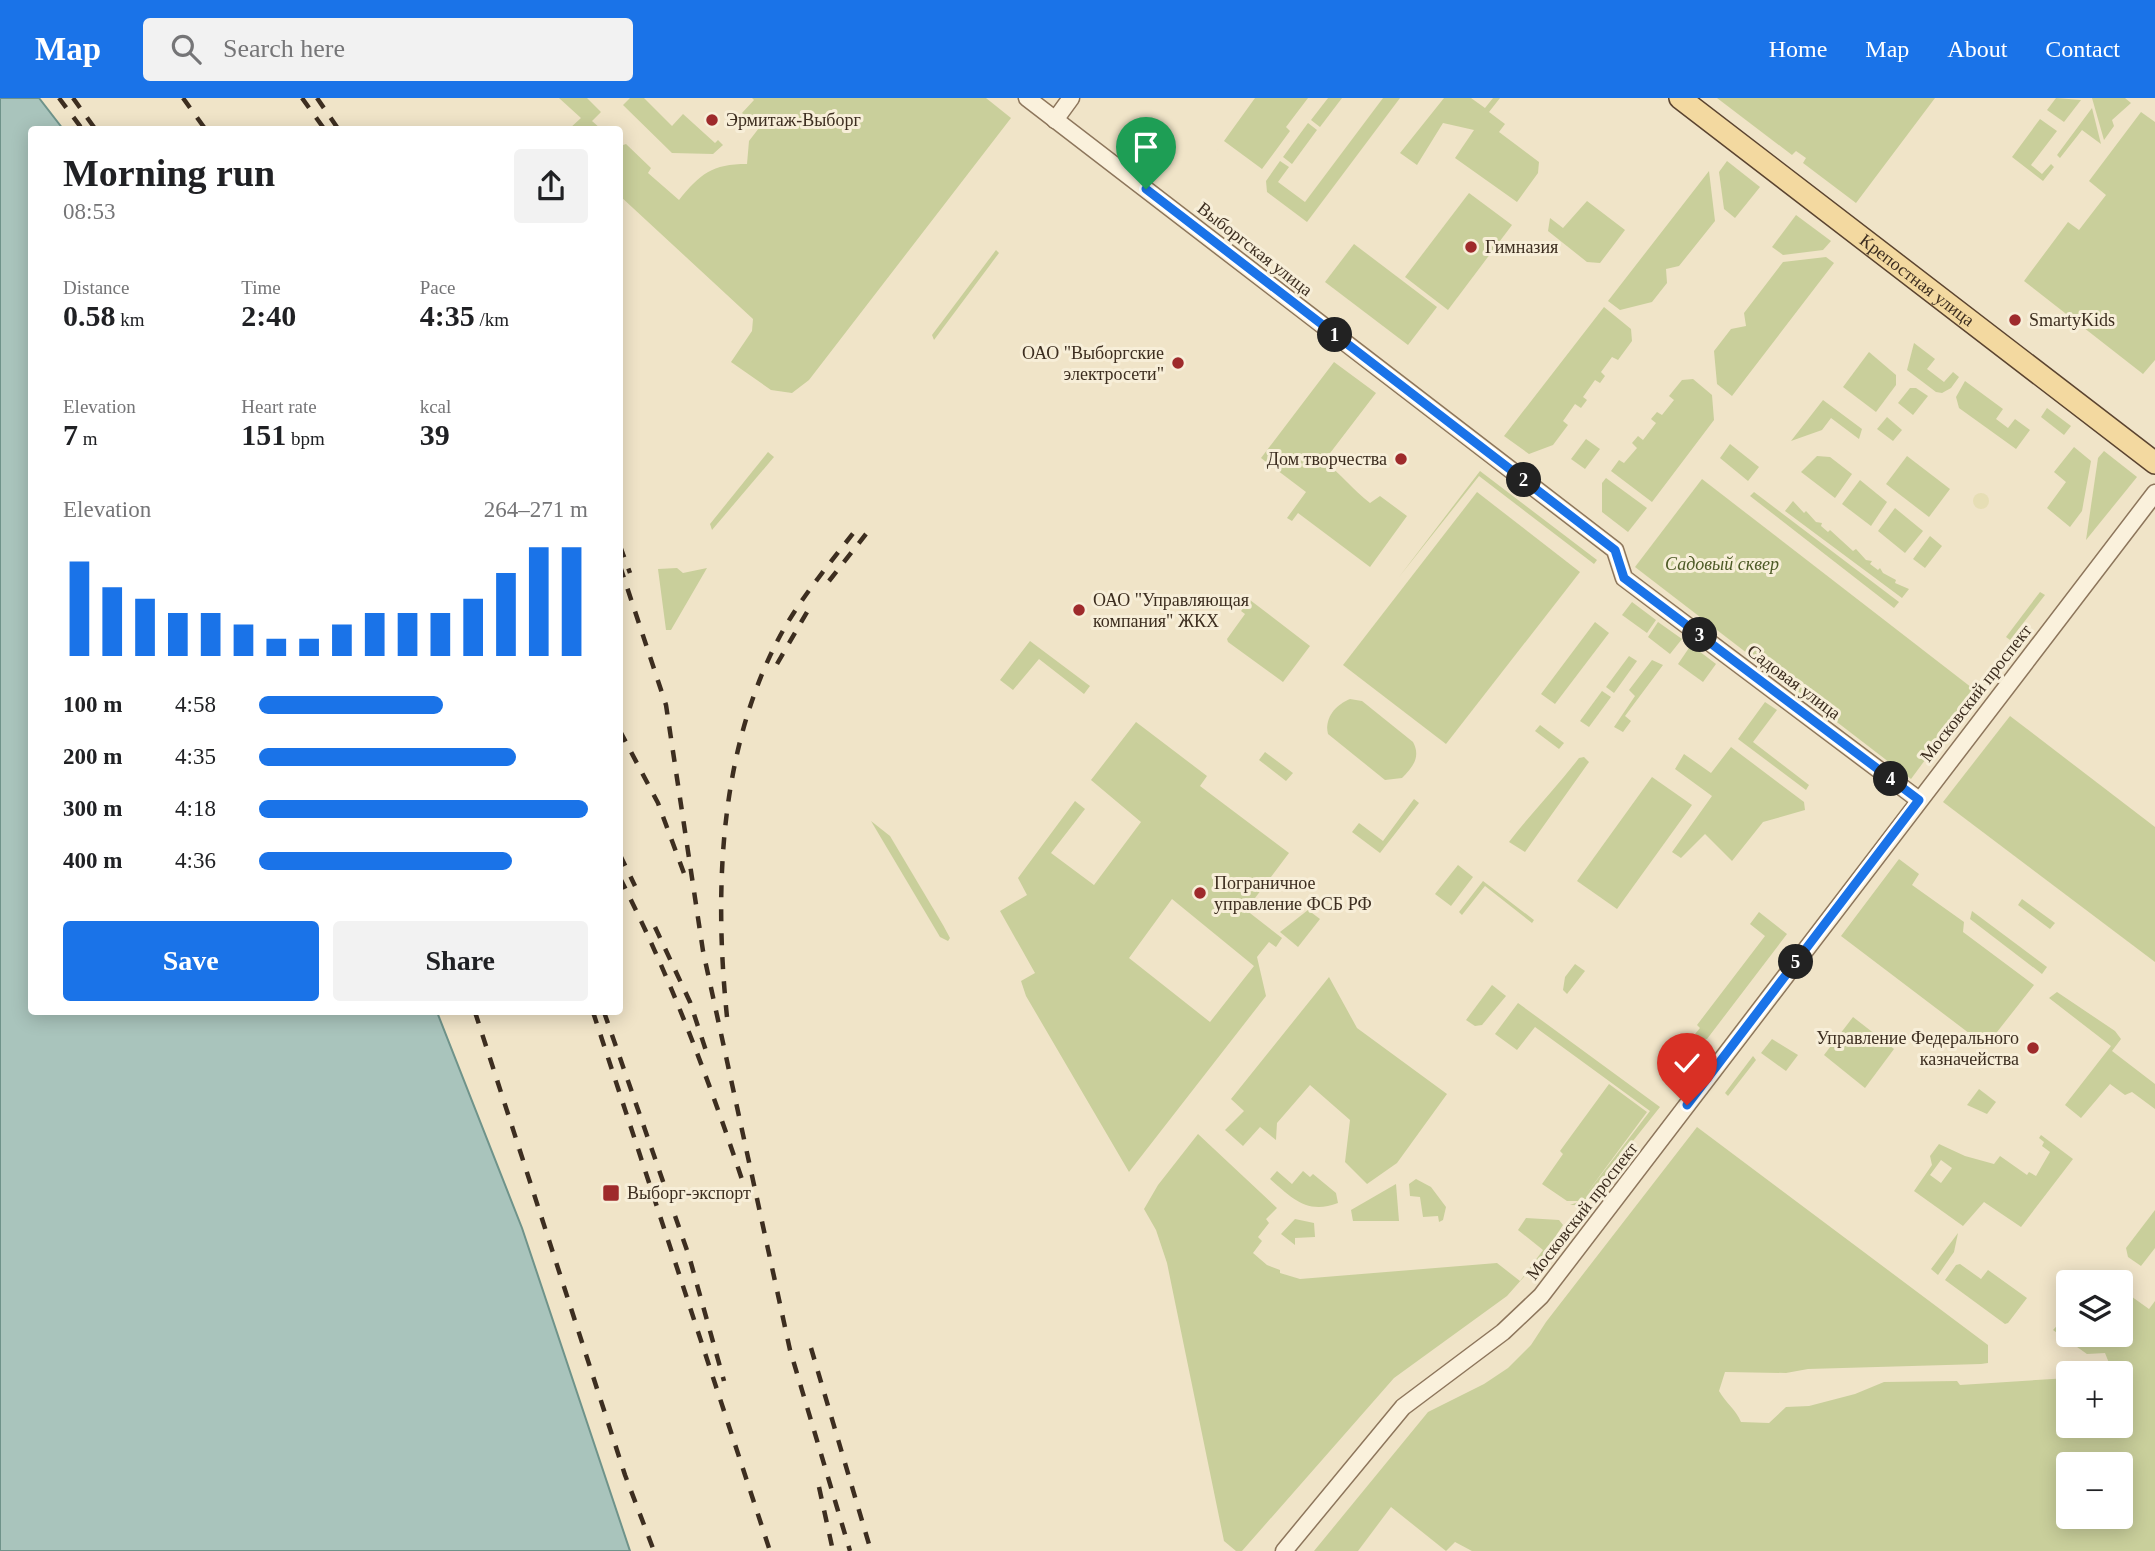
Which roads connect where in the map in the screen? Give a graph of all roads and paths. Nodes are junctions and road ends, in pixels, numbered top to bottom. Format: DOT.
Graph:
graph roads {
  1 [pos="1027,98"];
  2 [pos="1071,98"];
  3 [pos="1680,98"];
  4 [pos="1055,120"];
  5 [pos="2155,463"];
  6 [pos="2155,493"];
  7 [pos="1619,564"];
  8 [pos="1919,800"];
  9 [pos="1284,1551"];
  1 -- 4 [label="street, Выборгская улица"];
  2 -- 4 [label="street"];
  3 -- 5 [label="main road, Крепостная улица"];
  4 -- 7 [label="street, Выборгская улица"];
  6 -- 8 [label="street, Московский проспект"];
  7 -- 8 [label="street, Садовая улица"];
  8 -- 9 [label="street, Московский проспект"];
}
